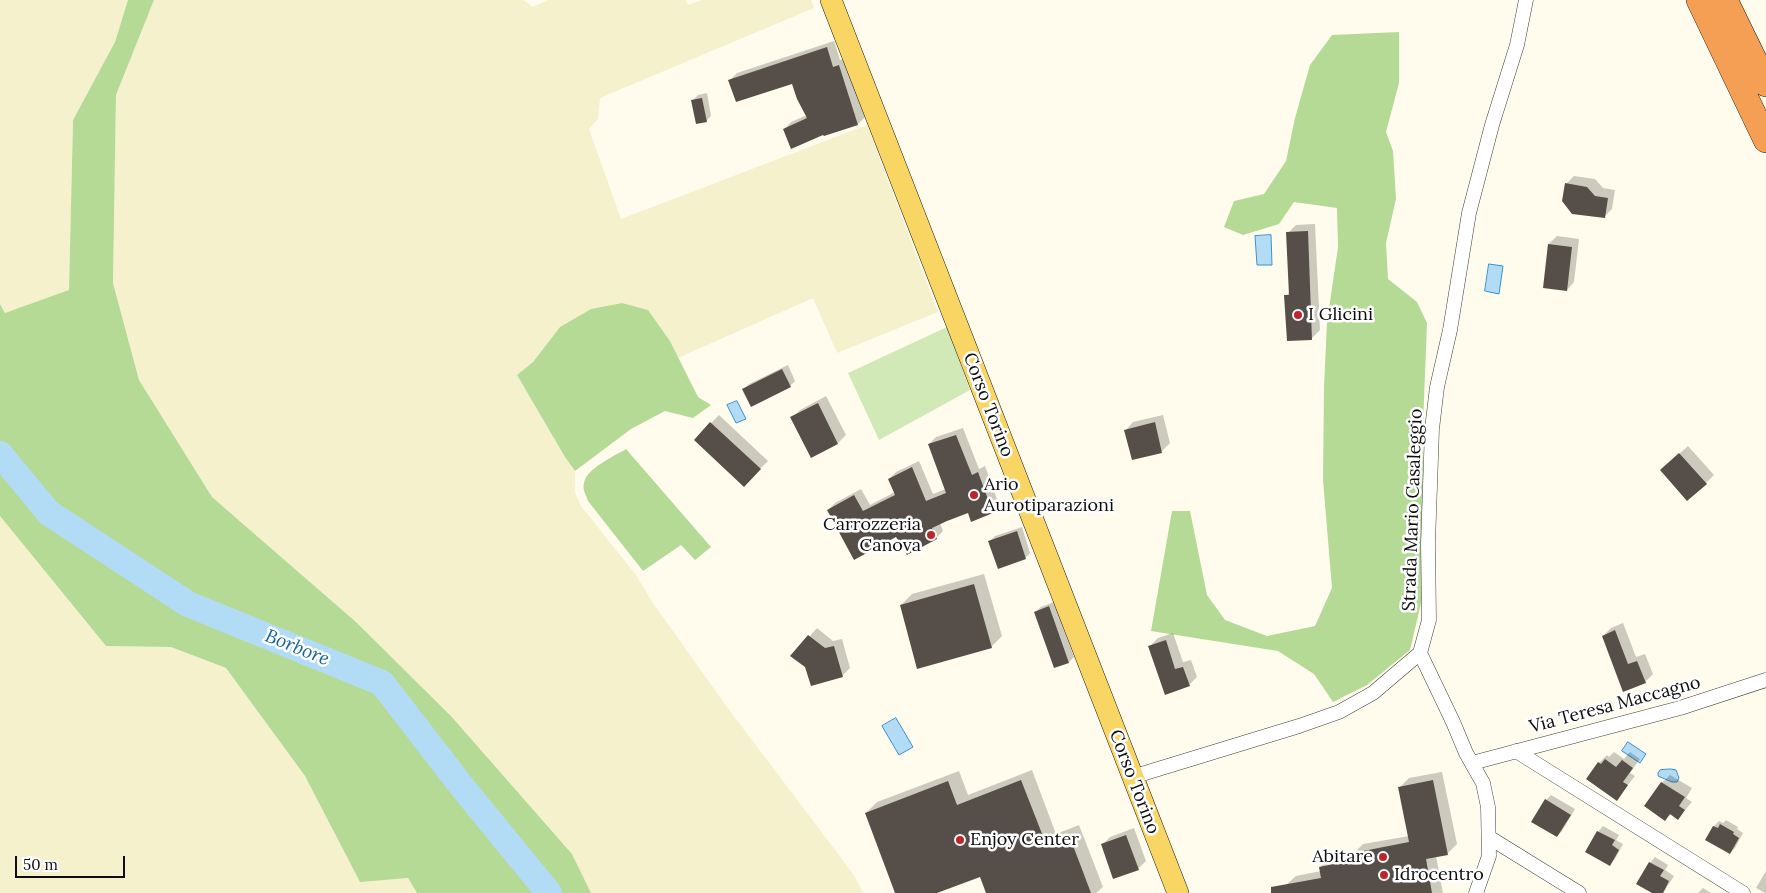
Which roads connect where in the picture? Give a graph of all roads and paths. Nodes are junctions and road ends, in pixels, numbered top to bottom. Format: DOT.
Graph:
graph roads {
  1 [pos="831,0"];
  2 [pos="1526,0"];
  3 [pos="1699,0"];
  4 [pos="1725,0"];
  5 [pos="1766,84"];
  6 [pos="1766,140"];
  7 [pos="1420,653"];
  8 [pos="1766,680"];
  9 [pos="1516,751"];
  10 [pos="1472,763"];
  11 [pos="1132,777"];
  12 [pos="1490,838"];
  13 [pos="1178,893"];
  14 [pos="1476,893"];
  15 [pos="1579,893"];
  16 [pos="1743,893"];
  1 -- 11 [label="main road, Corso Torino"];
  2 -- 7 [label="street, Strada Mario Casaleggio"];
  3 -- 6 [label="highway"];
  4 -- 5 [label="highway"];
  7 -- 10 [label="street"];
  7 -- 11 [label="street"];
  8 -- 9 [label="street, Via Teresa Maccagno"];
  9 -- 10 [label="street, Via Teresa Maccagno"];
  9 -- 16 [label="street"];
  10 -- 12 [label="street"];
  11 -- 13 [label="main road, Corso Torino"];
  12 -- 14 [label="street"];
  12 -- 15 [label="street"];
}
